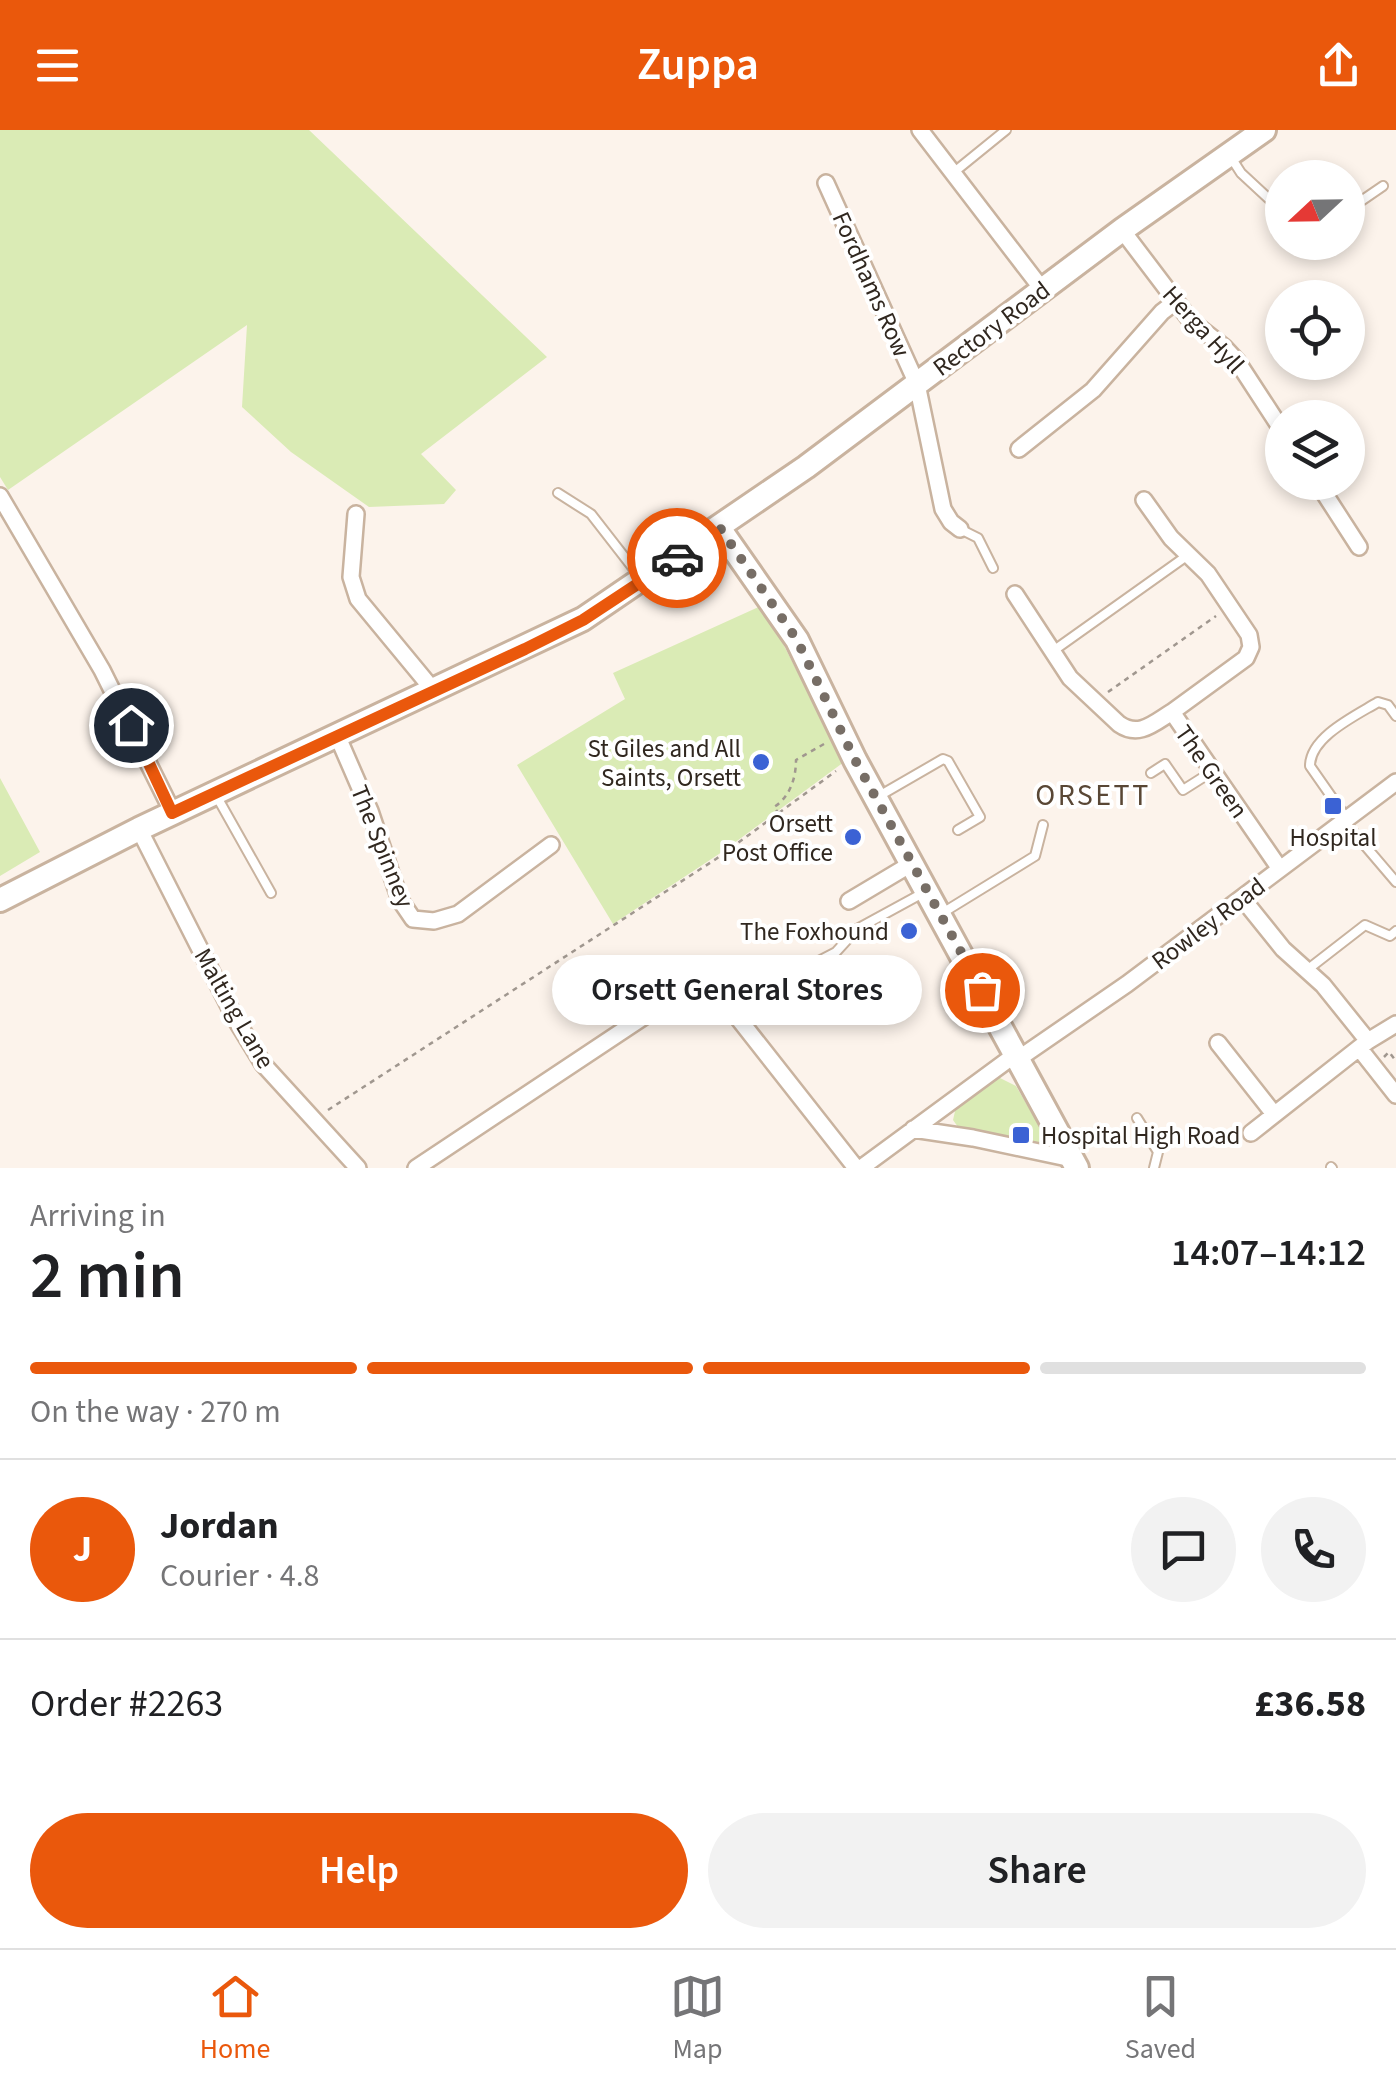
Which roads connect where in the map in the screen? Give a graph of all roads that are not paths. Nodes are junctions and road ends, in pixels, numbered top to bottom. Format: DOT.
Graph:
graph roads {
  1 [pos="920,130"];
  2 [pos="1006,130"];
  3 [pos="1264,130"];
  4 [pos="1229,155"];
  5 [pos="953,173"];
  6 [pos="826,182"];
  7 [pos="1383,186"];
  8 [pos="1265,195"];
  9 [pos="1365,198"];
  10 [pos="1122,230"];
  11 [pos="1042,290"];
  12 [pos="1175,302"];
  13 [pos="917,384"];
  14 [pos="1265,404"];
  15 [pos="1018,449"];
  16 [pos="558,493"];
  17 [pos="0,496"];
  18 [pos="1144,500"];
  19 [pos="1329,500"];
  20 [pos="356,514"];
  21 [pos="720,528"];
  22 [pos="960,529"];
  23 [pos="1360,547"];
  24 [pos="1188,555"];
  25 [pos="993,568"];
  26 [pos="643,581"];
  27 [pos="1015,594"];
  28 [pos="1052,652"];
  29 [pos="434,691"];
  30 [pos="1172,712"];
  31 [pos="1396,716"];
  32 [pos="337,735"];
  33 [pos="1213,771"];
  34 [pos="1151,773"];
  35 [pos="1396,782"];
  36 [pos="215,793"];
  37 [pos="875,798"];
  38 [pos="172,813"];
  39 [pos="1346,820"];
  40 [pos="1043,825"];
  41 [pos="139,830"];
  42 [pos="958,830"];
  43 [pos="551,845"];
  44 [pos="912,864"];
  45 [pos="1280,868"];
  46 [pos="1396,882"];
  47 [pos="926,891"];
  48 [pos="272,893"];
  49 [pos="1242,898"];
  50 [pos="0,900"];
  51 [pos="849,902"];
  52 [pos="940,914"];
  53 [pos="1396,931"];
  54 [pos="808,967"];
  55 [pos="1307,970"];
  56 [pos="1396,1024"];
  57 [pos="1218,1043"];
  58 [pos="1364,1044"];
  59 [pos="1017,1057"];
  60 [pos="1396,1094"];
  61 [pos="1274,1114"];
  62 [pos="1137,1118"];
  63 [pos="913,1130"];
  64 [pos="1251,1133"];
  65 [pos="1074,1163"];
  66 [pos="358,1168"];
  67 [pos="416,1168"];
  68 [pos="859,1168"];
  69 [pos="1154,1168"];
  1 -- 5 [label="street"];
  2 -- 5 [label="lane"];
  3 -- 4 [label="main road, Rectory Road"];
  4 -- 8 [label="lane"];
  4 -- 10 [label="main road, Rectory Road"];
  5 -- 11 [label="street"];
  6 -- 13 [label="street, Fordhams Row"];
  7 -- 9 [label="lane"];
  10 -- 11 [label="main road, Rectory Road"];
  10 -- 12 [label="street, Herga Hyll"];
  11 -- 13 [label="main road, Rectory Road"];
  12 -- 14 [label="street, Herga Hyll"];
  12 -- 15 [label="street"];
  13 -- 21 [label="main road, Rectory Road"];
  13 -- 22 [label="street, Fordhams Row"];
  16 -- 26 [label="lane"];
  17 -- 38 [label="street"];
  18 -- 24 [label="street, The Green"];
  19 -- 23 [label="street"];
  20 -- 29 [label="street"];
  21 -- 26 [label="main road, Rectory Road"];
  21 -- 37 [label="main road"];
  22 -- 25 [label="lane"];
  24 -- 28 [label="lane"];
  24 -- 30 [label="street, The Green"];
  26 -- 29 [label="main road, Rectory Road"];
  27 -- 28 [label="street"];
  28 -- 30 [label="street"];
  29 -- 32 [label="main road, Rectory Road"];
  30 -- 33 [label="street, The Green"];
  31 -- 39 [label="lane"];
  32 -- 36 [label="main road, Rectory Road"];
  32 -- 43 [label="street, The Spinney"];
  33 -- 34 [label="lane"];
  33 -- 45 [label="street, The Green"];
  35 -- 39 [label="street, Rowley Road"];
  36 -- 38 [label="main road, Rectory Road"];
  36 -- 48 [label="lane"];
  37 -- 42 [label="lane"];
  37 -- 44 [label="main road"];
  38 -- 41 [label="main road, Rectory Road"];
  39 -- 45 [label="street, Rowley Road"];
  39 -- 46 [label="lane"];
  40 -- 52 [label="lane"];
  41 -- 50 [label="main road, Rectory Road"];
  41 -- 66 [label="street, Malting Lane"];
  44 -- 47 [label="main road"];
  44 -- 51 [label="street"];
  45 -- 49 [label="street, Rowley Road"];
  47 -- 52 [label="main road"];
  47 -- 54 [label="lane"];
  49 -- 55 [label="street"];
  49 -- 59 [label="street, Rowley Road"];
  52 -- 59 [label="main road"];
  53 -- 55 [label="lane"];
  55 -- 58 [label="street"];
  56 -- 58 [label="street"];
  57 -- 61 [label="street"];
  58 -- 60 [label="street"];
  58 -- 61 [label="street"];
  59 -- 63 [label="street, Rowley Road"];
  59 -- 65 [label="main road"];
  61 -- 64 [label="street"];
  62 -- 69 [label="lane"];
  63 -- 65 [label="street"];
  63 -- 68 [label="street, Rowley Road"];
  67 -- 68 [label="street"];
}
